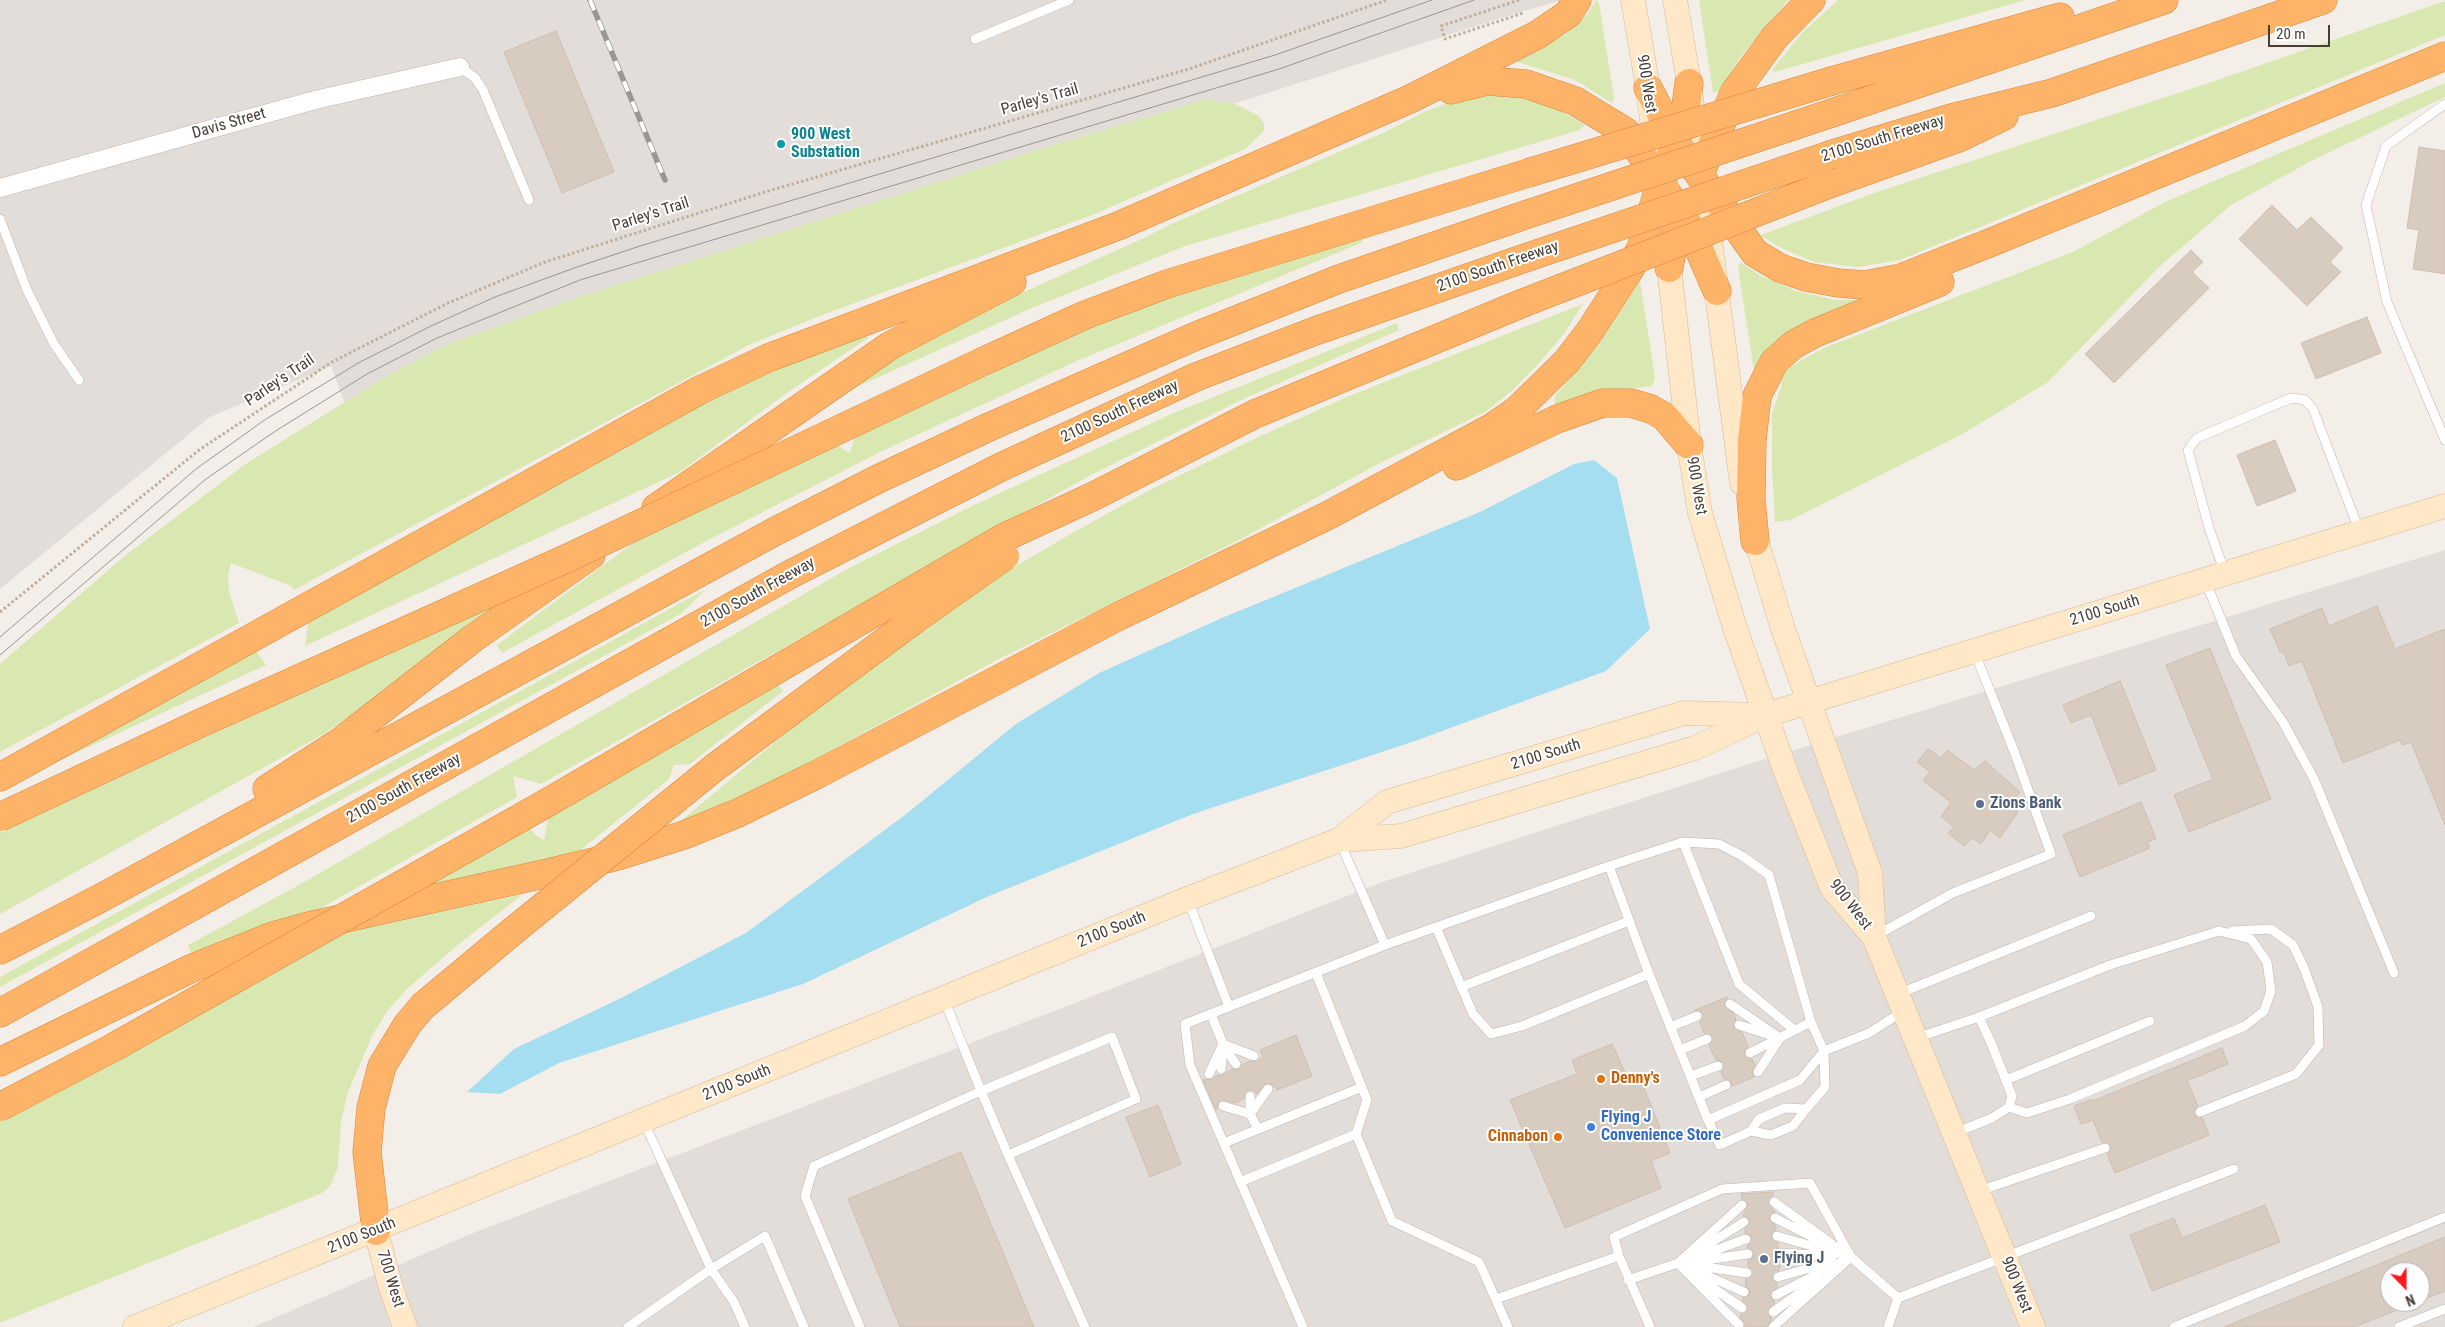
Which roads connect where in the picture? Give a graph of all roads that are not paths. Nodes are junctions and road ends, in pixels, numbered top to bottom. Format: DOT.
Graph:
graph roads {
  1 [pos="1068,0"];
  2 [pos="1577,0"];
  3 [pos="1633,0"];
  4 [pos="1674,0"];
  5 [pos="1811,0"];
  6 [pos="2122,0"];
  7 [pos="2164,0"];
  8 [pos="2323,0"];
  9 [pos="975,39"];
  10 [pos="2445,56"];
  11 [pos="460,67"];
  12 [pos="1689,82"];
  13 [pos="1648,88"];
  14 [pos="2052,93"];
  15 [pos="1410,99"];
  16 [pos="2445,104"];
  17 [pos="1676,142"];
  18 [pos="1700,174"];
  19 [pos="1660,184"];
  20 [pos="0,188"];
  21 [pos="529,200"];
  22 [pos="2087,203"];
  23 [pos="1682,216"];
  24 [pos="0,219"];
  25 [pos="1118,226"];
  26 [pos="1669,268"];
  27 [pos="1717,291"];
  28 [pos="79,380"];
  29 [pos="2445,440"];
  30 [pos="1689,445"];
  31 [pos="2445,506"];
  32 [pos="1327,516"];
  33 [pos="2360,533"];
  34 [pos="1755,541"];
  35 [pos="1008,544"];
  36 [pos="2215,577"];
  37 [pos="1974,651"];
  38 [pos="1809,702"];
  39 [pos="1766,716"];
  40 [pos="0,777"];
  41 [pos="0,817"];
  42 [pos="1339,840"];
  43 [pos="1683,842"];
  44 [pos="1609,866"];
  45 [pos="99,899"];
  46 [pos="1187,900"];
  47 [pos="2091,916"];
  48 [pos="1629,921"];
  49 [pos="1436,928"];
  50 [pos="2219,931"];
  51 [pos="1874,937"];
  52 [pos="1385,946"];
  53 [pos="0,950"];
  54 [pos="1316,973"];
  55 [pos="2394,973"];
  56 [pos="1649,974"];
  57 [pos="1461,987"];
  58 [pos="944,999"];
  59 [pos="1901,1002"];
  60 [pos="1730,1004"];
  61 [pos="1229,1007"];
  62 [pos="0,1013"];
  63 [pos="1211,1014"];
  64 [pos="1697,1016"];
  65 [pos="1979,1017"];
  66 [pos="2150,1021"];
  67 [pos="1811,1022"];
  68 [pos="1739,1025"];
  69 [pos="1670,1027"];
  70 [pos="1793,1029"];
  71 [pos="1780,1038"];
  72 [pos="1916,1038"];
  73 [pos="1707,1039"];
  74 [pos="1223,1044"];
  75 [pos="1680,1050"];
  76 [pos="1824,1051"];
  77 [pos="1750,1052"];
  78 [pos="1254,1056"];
  79 [pos="0,1062"];
  80 [pos="1236,1064"];
  81 [pos="1718,1066"];
  82 [pos="1221,1069"];
  83 [pos="1758,1072"];
  84 [pos="1209,1074"];
  85 [pos="1691,1076"];
  86 [pos="2006,1080"];
  87 [pos="1726,1085"];
  88 [pos="1362,1087"];
  89 [pos="1268,1089"];
  90 [pos="981,1091"];
  91 [pos="1250,1096"];
  92 [pos="1699,1097"];
  93 [pos="1235,1101"];
  94 [pos="1223,1106"];
  95 [pos="0,1107"];
  96 [pos="2009,1107"];
  97 [pos="1806,1109"];
  98 [pos="2200,1112"];
  99 [pos="1250,1114"];
  100 [pos="1708,1120"];
  101 [pos="644,1122"];
  102 [pos="1258,1129"];
  103 [pos="1751,1131"];
  104 [pos="1955,1133"];
  105 [pos="1356,1134"];
  106 [pos="1224,1143"];
  107 [pos="2104,1148"];
  108 [pos="1008,1155"];
  109 [pos="2234,1169"];
  110 [pos="1240,1182"];
  111 [pos="1978,1191"];
  112 [pos="1774,1202"];
  113 [pos="1742,1205"];
  114 [pos="2445,1217"];
  115 [pos="1775,1218"];
  116 [pos="1744,1222"];
  117 [pos="376,1231"];
  118 [pos="1777,1236"];
  119 [pos="1746,1239"];
  120 [pos="1779,1253"];
  121 [pos="1748,1254"];
  122 [pos="1619,1256"];
  123 [pos="2005,1256"];
  124 [pos="1851,1257"];
  125 [pos="1678,1263"];
  126 [pos="711,1269"];
  127 [pos="1747,1273"];
  128 [pos="1778,1277"];
  129 [pos="1628,1280"];
  130 [pos="1744,1292"];
  131 [pos="1776,1295"];
  132 [pos="1898,1298"];
  133 [pos="1496,1299"];
  134 [pos="1742,1308"];
  135 [pos="2445,1309"];
  136 [pos="1773,1312"];
  137 [pos="1739,1325"];
  138 [pos="136,1327"];
  139 [pos="405,1327"];
  140 [pos="628,1327"];
  141 [pos="745,1327"];
  142 [pos="804,1327"];
  143 [pos="860,1327"];
  144 [pos="1085,1327"];
  145 [pos="1303,1327"];
  146 [pos="1508,1327"];
  147 [pos="1650,1327"];
  148 [pos="1773,1327"];
  149 [pos="1888,1327"];
  150 [pos="2034,1327"];
  151 [pos="2174,1327"];
  152 [pos="2399,1327"];
  1 -- 9 [label="lane"];
  2 -- 15 [label="highway"];
  3 -- 13 [label="main road, 900 West"];
  4 -- 12 [label="main road, 900 West"];
  5 -- 18 [label="highway"];
  6 -- 41 [label="highway, bridge"];
  7 -- 45 [label="highway, bridge"];
  8 -- 14 [label="highway, 2100 South Freeway"];
  10 -- 22 [label="highway"];
  11 -- 20 [label="street, Davis Street"];
  11 -- 21 [label="lane"];
  12 -- 17 [label="highway"];
  12 -- 18 [label="main road, 900 West"];
  13 -- 17 [label="highway"];
  13 -- 19 [label="main road, 900 West"];
  14 -- 35 [label="highway, bridge"];
  14 -- 62 [label="highway, 2100 South Freeway, bridge"];
  15 -- 19 [label="highway"];
  15 -- 25 [label="highway"];
  16 -- 29 [label="lane"];
  17 -- 18 [label="highway"];
  17 -- 19 [label="highway"];
  18 -- 22 [label="highway"];
  18 -- 23 [label="highway"];
  18 -- 27 [label="main road, 900 West"];
  19 -- 23 [label="highway"];
  19 -- 26 [label="main road, 900 West"];
  19 -- 32 [label="highway"];
  22 -- 34 [label="highway"];
  23 -- 26 [label="highway"];
  23 -- 27 [label="highway"];
  24 -- 28 [label="lane"];
  25 -- 40 [label="highway"];
  25 -- 45 [label="highway"];
  26 -- 30 [label="main road, 900 West"];
  27 -- 34 [label="main road, 900 West"];
  30 -- 32 [label="highway"];
  30 -- 39 [label="main road, 900 West"];
  31 -- 33 [label="main road, 2100 South"];
  32 -- 79 [label="highway"];
  33 -- 36 [label="main road, 2100 South"];
  33 -- 36 [label="lane"];
  34 -- 38 [label="main road, 900 West"];
  35 -- 95 [label="highway, bridge"];
  35 -- 117 [label="highway, bridge"];
  36 -- 37 [label="main road, 2100 South"];
  36 -- 55 [label="lane"];
  37 -- 38 [label="main road, 2100 South"];
  37 -- 51 [label="lane"];
  38 -- 39 [label="main road, 2100 South"];
  38 -- 51 [label="main road, 900 West"];
  39 -- 42 [label="main road, 2100 South"];
  39 -- 42 [label="main road, 2100 South"];
  39 -- 51 [label="main road, 900 West"];
  42 -- 46 [label="main road, 2100 South"];
  42 -- 52 [label="lane"];
  43 -- 44 [label="lane"];
  43 -- 67 [label="lane"];
  43 -- 70 [label="lane"];
  44 -- 48 [label="lane"];
  44 -- 49 [label="lane"];
  45 -- 53 [label="highway"];
  46 -- 58 [label="main road, 2100 South"];
  46 -- 61 [label="lane"];
  47 -- 59 [label="lane"];
  48 -- 56 [label="lane"];
  48 -- 57 [label="lane"];
  49 -- 52 [label="lane"];
  49 -- 57 [label="lane"];
  50 -- 65 [label="lane"];
  50 -- 96 [label="lane"];
  50 -- 98 [label="lane"];
  51 -- 59 [label="main road, 900 West"];
  52 -- 54 [label="lane"];
  54 -- 61 [label="lane"];
  54 -- 88 [label="lane"];
  56 -- 57 [label="lane"];
  56 -- 69 [label="lane"];
  58 -- 90 [label="lane"];
  58 -- 101 [label="main road, 2100 South"];
  59 -- 72 [label="main road, 900 West"];
  59 -- 76 [label="lane"];
  60 -- 71 [label="lane"];
  61 -- 63 [label="lane"];
  63 -- 74 [label="lane"];
  63 -- 106 [label="lane"];
  64 -- 69 [label="lane"];
  65 -- 72 [label="lane"];
  65 -- 86 [label="lane"];
  66 -- 86 [label="lane"];
  67 -- 70 [label="lane"];
  67 -- 76 [label="lane"];
  68 -- 71 [label="lane"];
  69 -- 75 [label="lane"];
  70 -- 71 [label="lane"];
  71 -- 77 [label="lane"];
  71 -- 83 [label="lane"];
  72 -- 104 [label="main road, 900 West"];
  73 -- 75 [label="lane"];
  74 -- 78 [label="lane"];
  74 -- 80 [label="lane"];
  74 -- 82 [label="lane"];
  74 -- 84 [label="lane"];
  75 -- 85 [label="lane"];
  76 -- 97 [label="lane"];
  76 -- 100 [label="lane"];
  81 -- 85 [label="lane"];
  85 -- 92 [label="lane"];
  86 -- 96 [label="lane"];
  87 -- 92 [label="lane"];
  88 -- 102 [label="lane"];
  88 -- 105 [label="lane"];
  89 -- 99 [label="lane"];
  90 -- 108 [label="lane"];
  90 -- 108 [label="lane"];
  90 -- 143 [label="lane"];
  91 -- 99 [label="lane"];
  92 -- 100 [label="lane"];
  93 -- 99 [label="lane"];
  94 -- 99 [label="lane"];
  96 -- 104 [label="lane"];
  97 -- 103 [label="lane"];
  97 -- 103 [label="lane"];
  99 -- 102 [label="lane"];
  100 -- 103 [label="lane"];
  101 -- 117 [label="main road, 2100 South"];
  101 -- 126 [label="lane"];
  102 -- 106 [label="lane"];
  104 -- 111 [label="main road, 900 West"];
  105 -- 110 [label="lane"];
  105 -- 133 [label="lane"];
  106 -- 110 [label="lane"];
  107 -- 111 [label="lane"];
  108 -- 144 [label="lane"];
  109 -- 123 [label="lane"];
  110 -- 145 [label="lane"];
  111 -- 123 [label="main road, 900 West"];
  112 -- 124 [label="lane"];
  113 -- 125 [label="lane"];
  114 -- 151 [label="lane"];
  115 -- 124 [label="lane"];
  116 -- 125 [label="lane"];
  117 -- 138 [label="main road, 2100 South"];
  117 -- 139 [label="main road, 700 West"];
  118 -- 124 [label="lane"];
  119 -- 125 [label="lane"];
  120 -- 124 [label="lane"];
  121 -- 125 [label="lane"];
  122 -- 124 [label="lane"];
  122 -- 129 [label="lane"];
  122 -- 133 [label="lane"];
  123 -- 132 [label="lane"];
  123 -- 150 [label="main road, 900 West"];
  124 -- 128 [label="lane"];
  124 -- 131 [label="lane"];
  124 -- 132 [label="lane"];
  124 -- 136 [label="lane"];
  124 -- 148 [label="lane"];
  125 -- 127 [label="lane"];
  125 -- 129 [label="lane"];
  125 -- 130 [label="lane"];
  125 -- 134 [label="lane"];
  125 -- 137 [label="lane"];
  126 -- 140 [label="lane"];
  126 -- 141 [label="lane"];
  126 -- 142 [label="lane"];
  129 -- 147 [label="lane"];
  132 -- 149 [label="lane"];
  133 -- 146 [label="lane"];
  135 -- 152 [label="lane"];
}
